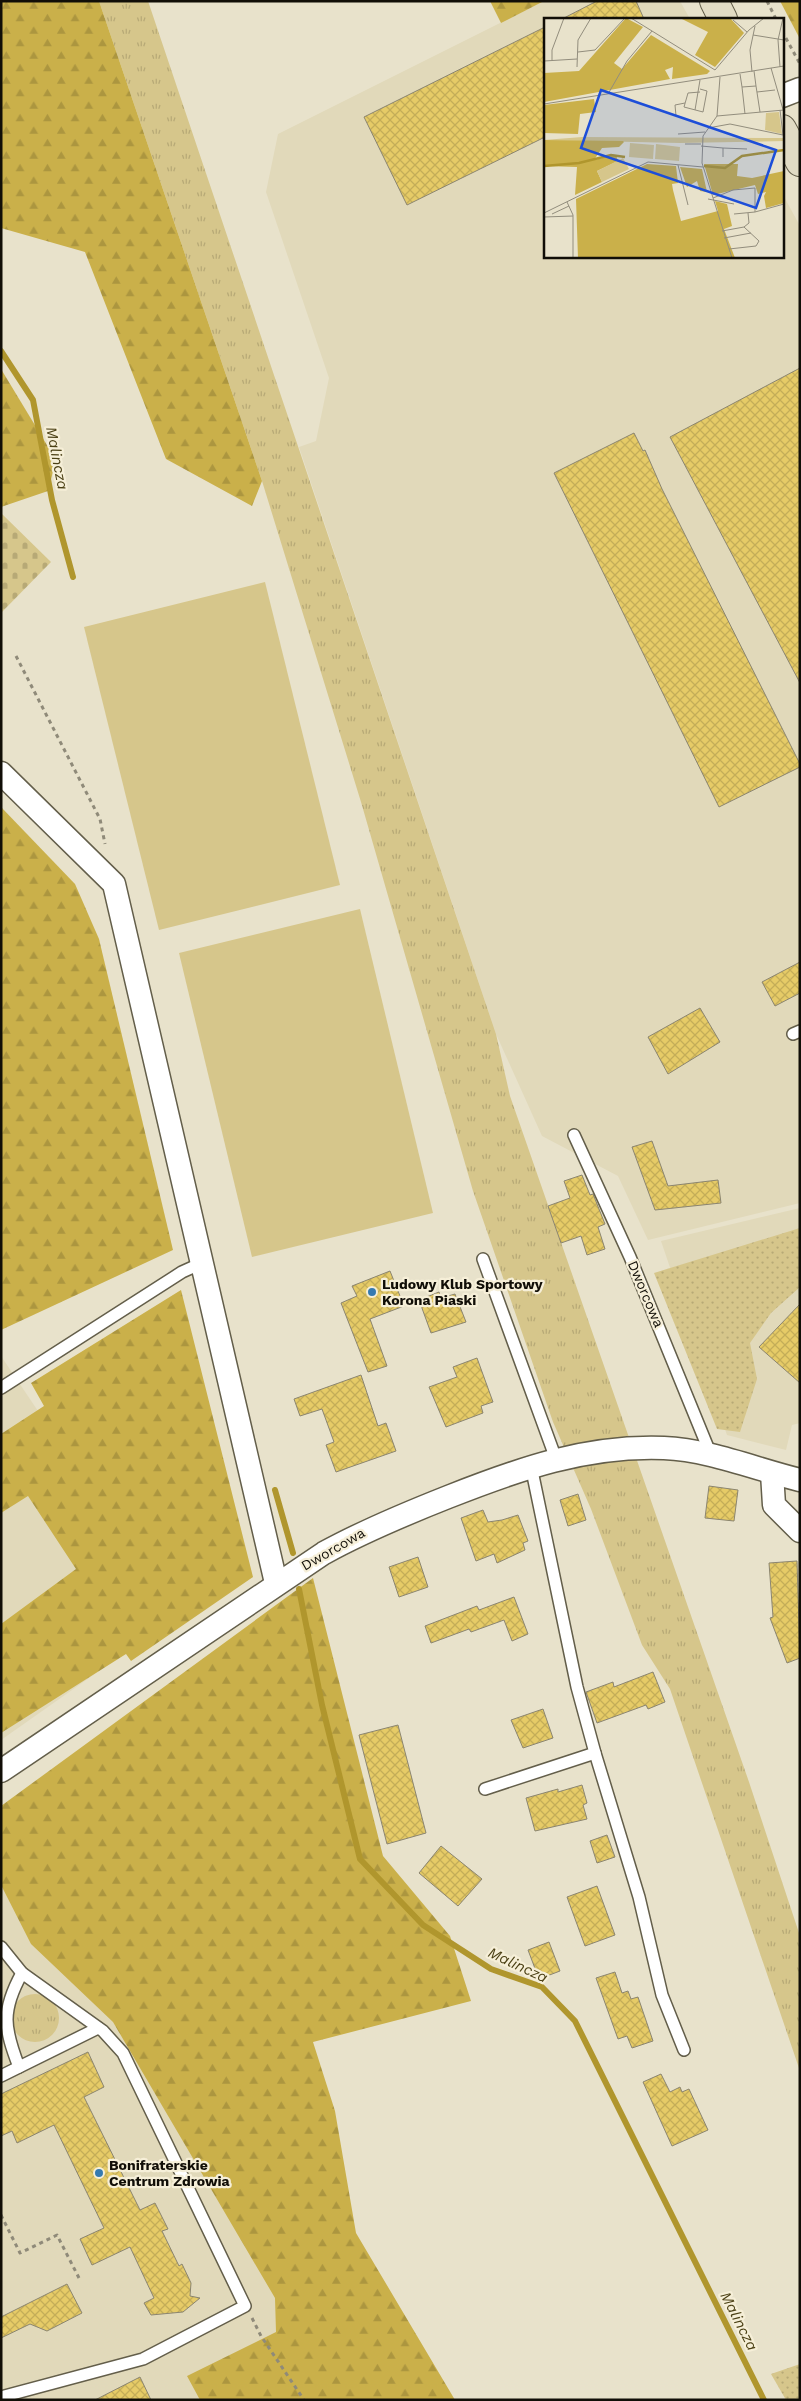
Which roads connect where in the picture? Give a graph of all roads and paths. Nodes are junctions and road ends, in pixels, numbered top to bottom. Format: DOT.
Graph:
graph roads {
  1 [pos="714,1"];
  2 [pos="767,1"];
  3 [pos="722,18"];
  4 [pos="776,18"];
  5 [pos="784,35"];
  6 [pos="800,64"];
  7 [pos="800,89"];
  8 [pos="784,95"];
  9 [pos="784,135"];
  10 [pos="793,160"];
  11 [pos="16,656"];
  12 [pos="1,773"];
  13 [pos="106,847"];
  14 [pos="574,1135"];
  15 [pos="482,1259"];
  16 [pos="202,1263"];
  17 [pos="1,1388"];
  18 [pos="712,1456"];
  19 [pos="556,1459"];
  20 [pos="531,1466"];
  21 [pos="772,1473"];
  22 [pos="800,1480"];
  23 [pos="800,1531"];
  24 [pos="276,1584"];
  25 [pos="595,1753"];
  26 [pos="1,1771"];
  27 [pos="485,1789"];
  28 [pos="1,1947"];
  29 [pos="22,1973"];
  30 [pos="98,2028"];
  31 [pos="684,2050"];
  32 [pos="19,2067"];
  33 [pos="1,2076"];
  34 [pos="1,2215"];
  35 [pos="79,2278"];
  36 [pos="246,2306"];
  37 [pos="1,2397"];
  38 [pos="304,2400"];
  1 -- 3 [label="street"];
  2 -- 4 [label="path"];
  5 -- 6 [label="path"];
  7 -- 8 [label="street"];
  9 -- 10 [label="street"];
  11 -- 13 [label="path"];
  12 -- 16 [label="street"];
  14 -- 18 [label="lane, Dworcowa"];
  15 -- 19 [label="lane"];
  16 -- 17 [label="lane"];
  16 -- 24 [label="street"];
  18 -- 19 [label="street, Dworcowa"];
  18 -- 21 [label="street, Dworcowa"];
  19 -- 20 [label="street, Dworcowa"];
  20 -- 24 [label="street, Dworcowa"];
  20 -- 25 [label="lane"];
  21 -- 22 [label="street, Dworcowa"];
  21 -- 23 [label="street"];
  24 -- 26 [label="street, Dworcowa"];
  25 -- 27 [label="lane"];
  25 -- 31 [label="lane"];
  28 -- 29 [label="lane"];
  29 -- 30 [label="lane"];
  29 -- 32 [label="lane"];
  30 -- 32 [label="lane"];
  30 -- 36 [label="lane"];
  32 -- 33 [label="lane"];
  34 -- 35 [label="path"];
  36 -- 37 [label="lane"];
  36 -- 38 [label="path"];
}
